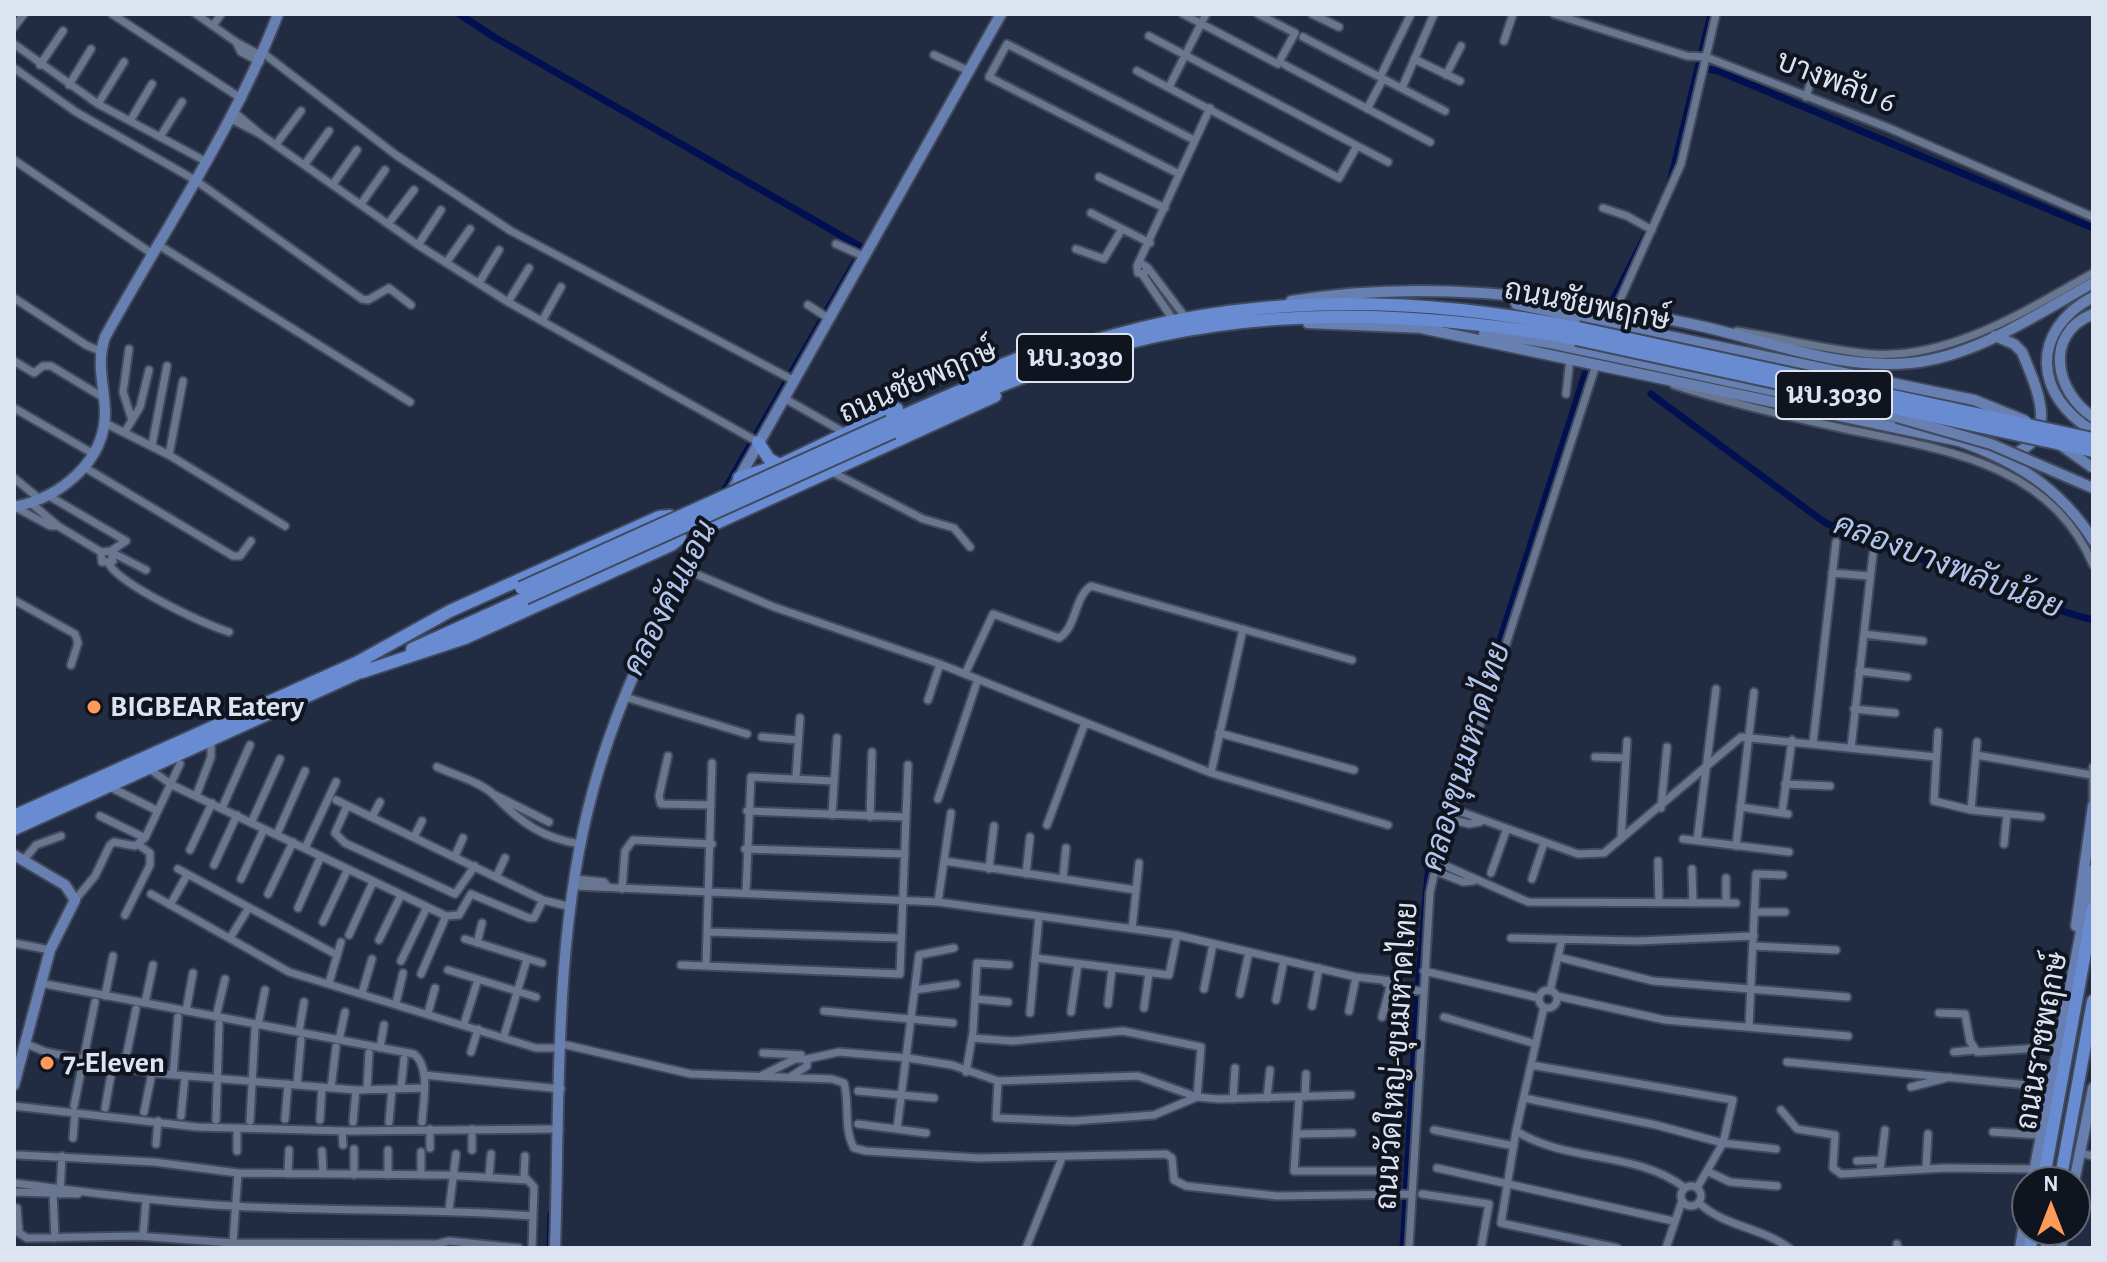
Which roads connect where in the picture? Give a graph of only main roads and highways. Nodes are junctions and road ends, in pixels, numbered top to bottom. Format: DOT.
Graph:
graph roads {
  1 [pos="278,14"];
  2 [pos="1001,14"];
  3 [pos="2093,283"];
  4 [pos="1455,295"];
  5 [pos="2093,297"];
  6 [pos="1246,309"];
  7 [pos="2093,314"];
  8 [pos="1267,320"];
  9 [pos="1421,328"];
  10 [pos="1577,333"];
  11 [pos="1995,336"];
  12 [pos="1087,349"];
  13 [pos="2093,417"];
  14 [pos="2093,431"];
  15 [pos="753,439"];
  16 [pos="2093,439"];
  17 [pos="2093,451"];
  18 [pos="2003,457"];
  19 [pos="780,465"];
  20 [pos="2093,468"];
  21 [pos="763,472"];
  22 [pos="739,478"];
  23 [pos="2093,488"];
  24 [pos="780,494"];
  25 [pos="15,507"];
  26 [pos="712,525"];
  27 [pos="2093,540"];
  28 [pos="360,667"];
  29 [pos="2093,806"];
  30 [pos="14,816"];
  31 [pos="14,829"];
  32 [pos="18,858"];
  33 [pos="2093,870"];
  34 [pos="2093,909"];
  35 [pos="2073,960"];
  36 [pos="2093,1001"];
  37 [pos="2093,1034"];
  38 [pos="20,1047"];
  39 [pos="2083,1063"];
  40 [pos="15,1080"];
  41 [pos="2093,1089"];
  42 [pos="2035,1166"];
  43 [pos="2046,1166"];
  44 [pos="2063,1166"];
  45 [pos="2077,1166"];
  46 [pos="555,1248"];
  1 -- 25 [label="main road"];
  2 -- 15 [label="main road"];
  3 -- 11 [label="main road"];
  4 -- 6 [label="main road"];
  4 -- 11 [label="main road"];
  4 -- 20 [label="main road, bridge"];
  5 -- 14 [label="main road"];
  6 -- 10 [label="main road, ถนนชัยพฤกษ์ / นบ.3030"];
  6 -- 12 [label="main road, ถนนชัยพฤกษ์ / นบ.3030"];
  7 -- 13 [label="main road"];
  8 -- 9 [label="main road"];
  8 -- 10 [label="main road, ถนนชัยพฤกษ์ / นบ.3030"];
  8 -- 12 [label="main road, ถนนชัยพฤกษ์ / นบ.3030"];
  9 -- 18 [label="main road"];
  9 -- 23 [label="main road, bridge"];
  10 -- 16 [label="main road, ถนนชัยพฤกษ์ / นบ.3030, bridge"];
  10 -- 17 [label="main road, ถนนชัยพฤกษ์ / นบ.3030, bridge"];
  11 -- 18 [label="main road"];
  12 -- 19 [label="main road"];
  12 -- 24 [label="main road"];
  12 -- 28 [label="main road, ถนนชัยพฤกษ์ / นบ.3030, bridge"];
  15 -- 19 [label="main road"];
  15 -- 22 [label="main road"];
  18 -- 27 [label="main road"];
  19 -- 21 [label="main road"];
  21 -- 22 [label="main road"];
  21 -- 24 [label="main road"];
  22 -- 26 [label="main road"];
  24 -- 26 [label="main road"];
  26 -- 46 [label="main road"];
  28 -- 28 [label="main road"];
  28 -- 30 [label="main road, ถนนชัยพฤกษ์ / นบ.3030"];
  28 -- 31 [label="main road, ถนนชัยพฤกษ์ / นบ.3030"];
  29 -- 35 [label="main road"];
  32 -- 38 [label="main road"];
  33 -- 35 [label="main road"];
  34 -- 43 [label="main road, ถนนราชพฤกษ์"];
  35 -- 42 [label="main road, ถนนราชพฤกษ์"];
  36 -- 39 [label="main road, ถนนราชพฤกษ์"];
  37 -- 39 [label="main road"];
  38 -- 40 [label="main road"];
  39 -- 44 [label="main road, ถนนราชพฤกษ์"];
  41 -- 45 [label="main road, ถนนราชพฤกษ์"];
}
